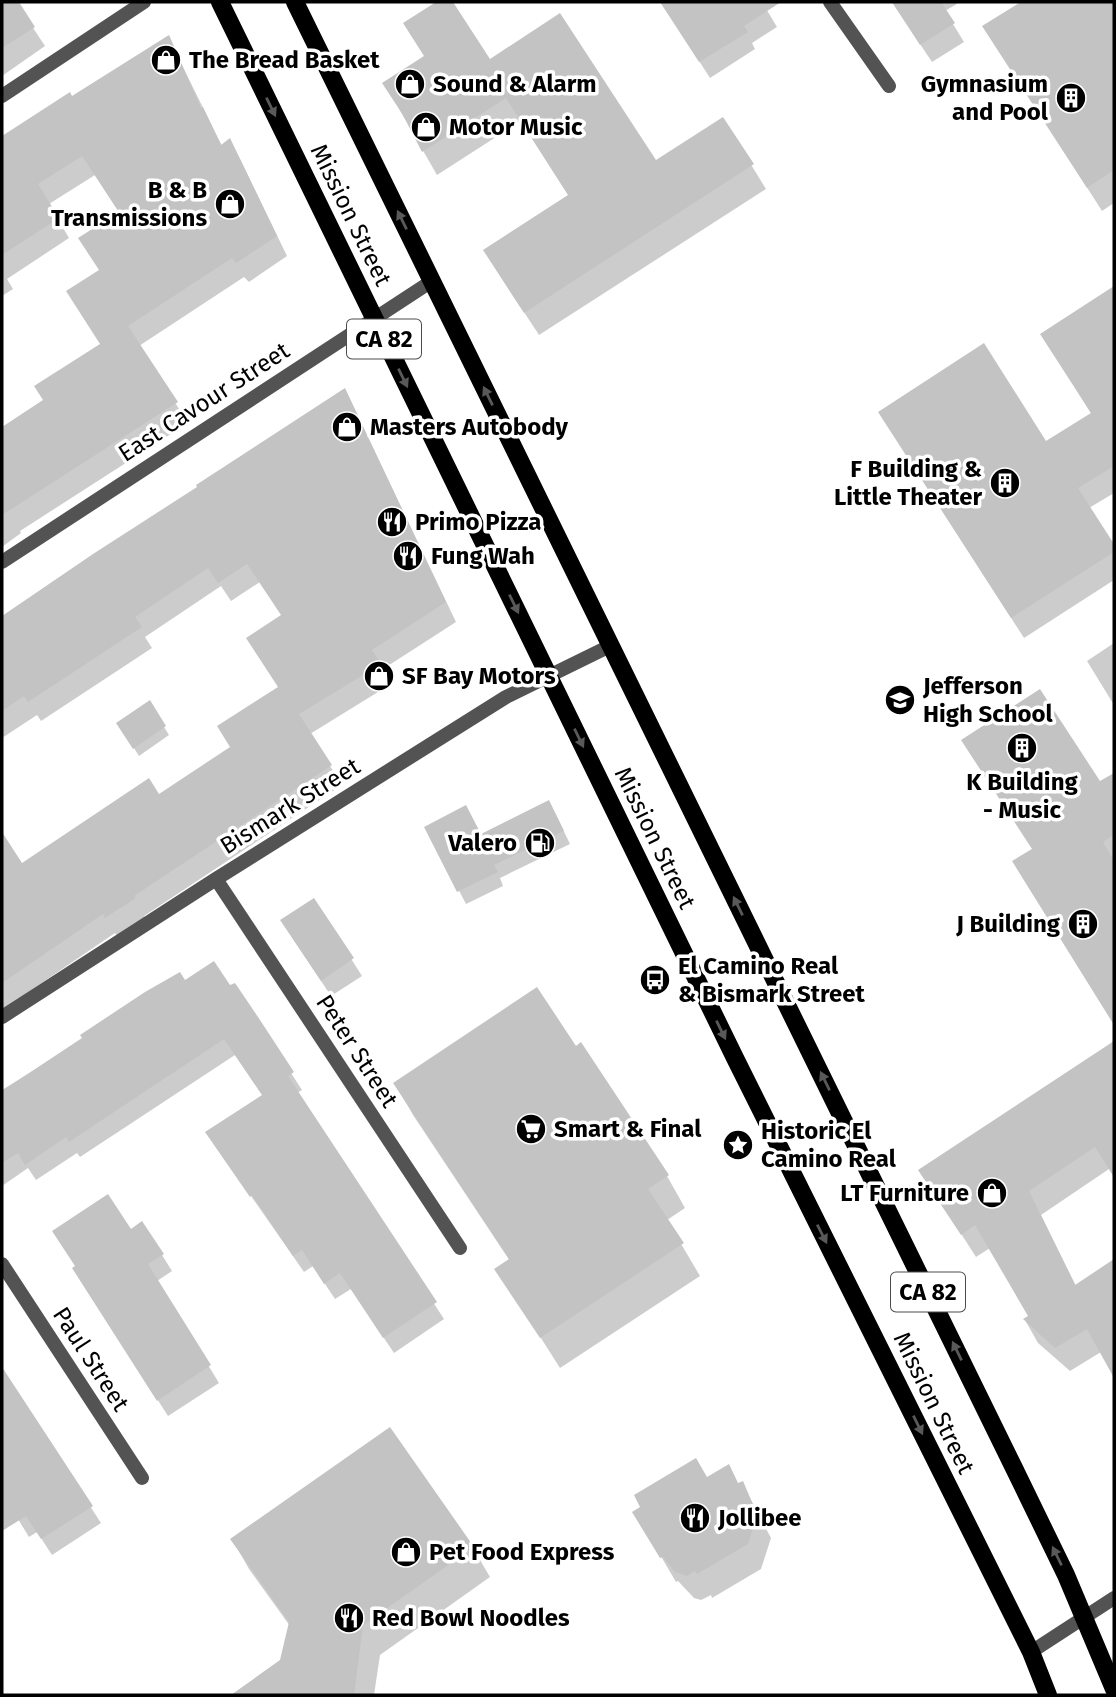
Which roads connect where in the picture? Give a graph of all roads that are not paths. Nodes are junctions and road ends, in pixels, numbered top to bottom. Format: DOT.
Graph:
graph roads {
  1 [pos="145,2"];
  2 [pos="220,2"];
  3 [pos="295,2"];
  4 [pos="830,2"];
  5 [pos="889,86"];
  6 [pos="2,96"];
  7 [pos="432,281"];
  8 [pos="374,319"];
  9 [pos="2,562"];
  10 [pos="610,646"];
  11 [pos="549,676"];
  12 [pos="216,879"];
  13 [pos="2,1017"];
  14 [pos="460,1248"];
  15 [pos="2,1264"];
  16 [pos="142,1478"];
  17 [pos="1114,1598"];
  18 [pos="1083,1619"];
  19 [pos="1031,1651"];
  20 [pos="1114,1689"];
  21 [pos="1048,1695"];
  1 -- 6 [label="street"];
  2 -- 8 [label="main road, Mission Street / CA 82, one-way"];
  7 -- 3 [label="main road, Mission Street / CA 82, one-way"];
  4 -- 5 [label="street"];
  7 -- 8 [label="street, East Cavour Street"];
  10 -- 7 [label="main road, Mission Street / CA 82, one-way"];
  8 -- 9 [label="street, East Cavour Street"];
  8 -- 11 [label="main road, Mission Street / CA 82, one-way"];
  10 -- 11 [label="street, Bismark Street"];
  18 -- 10 [label="main road, Mission Street / CA 82, one-way"];
  11 -- 12 [label="street, Bismark Street"];
  11 -- 19 [label="main road, Mission Street / CA 82, one-way"];
  12 -- 13 [label="street, Bismark Street"];
  12 -- 14 [label="street, Peter Street"];
  15 -- 16 [label="street, Paul Street"];
  17 -- 18 [label="street"];
  18 -- 19 [label="street"];
  18 -- 20 [label="main road, Mission Street / CA 82"];
  19 -- 21 [label="main road, Mission Street / CA 82"];
}
